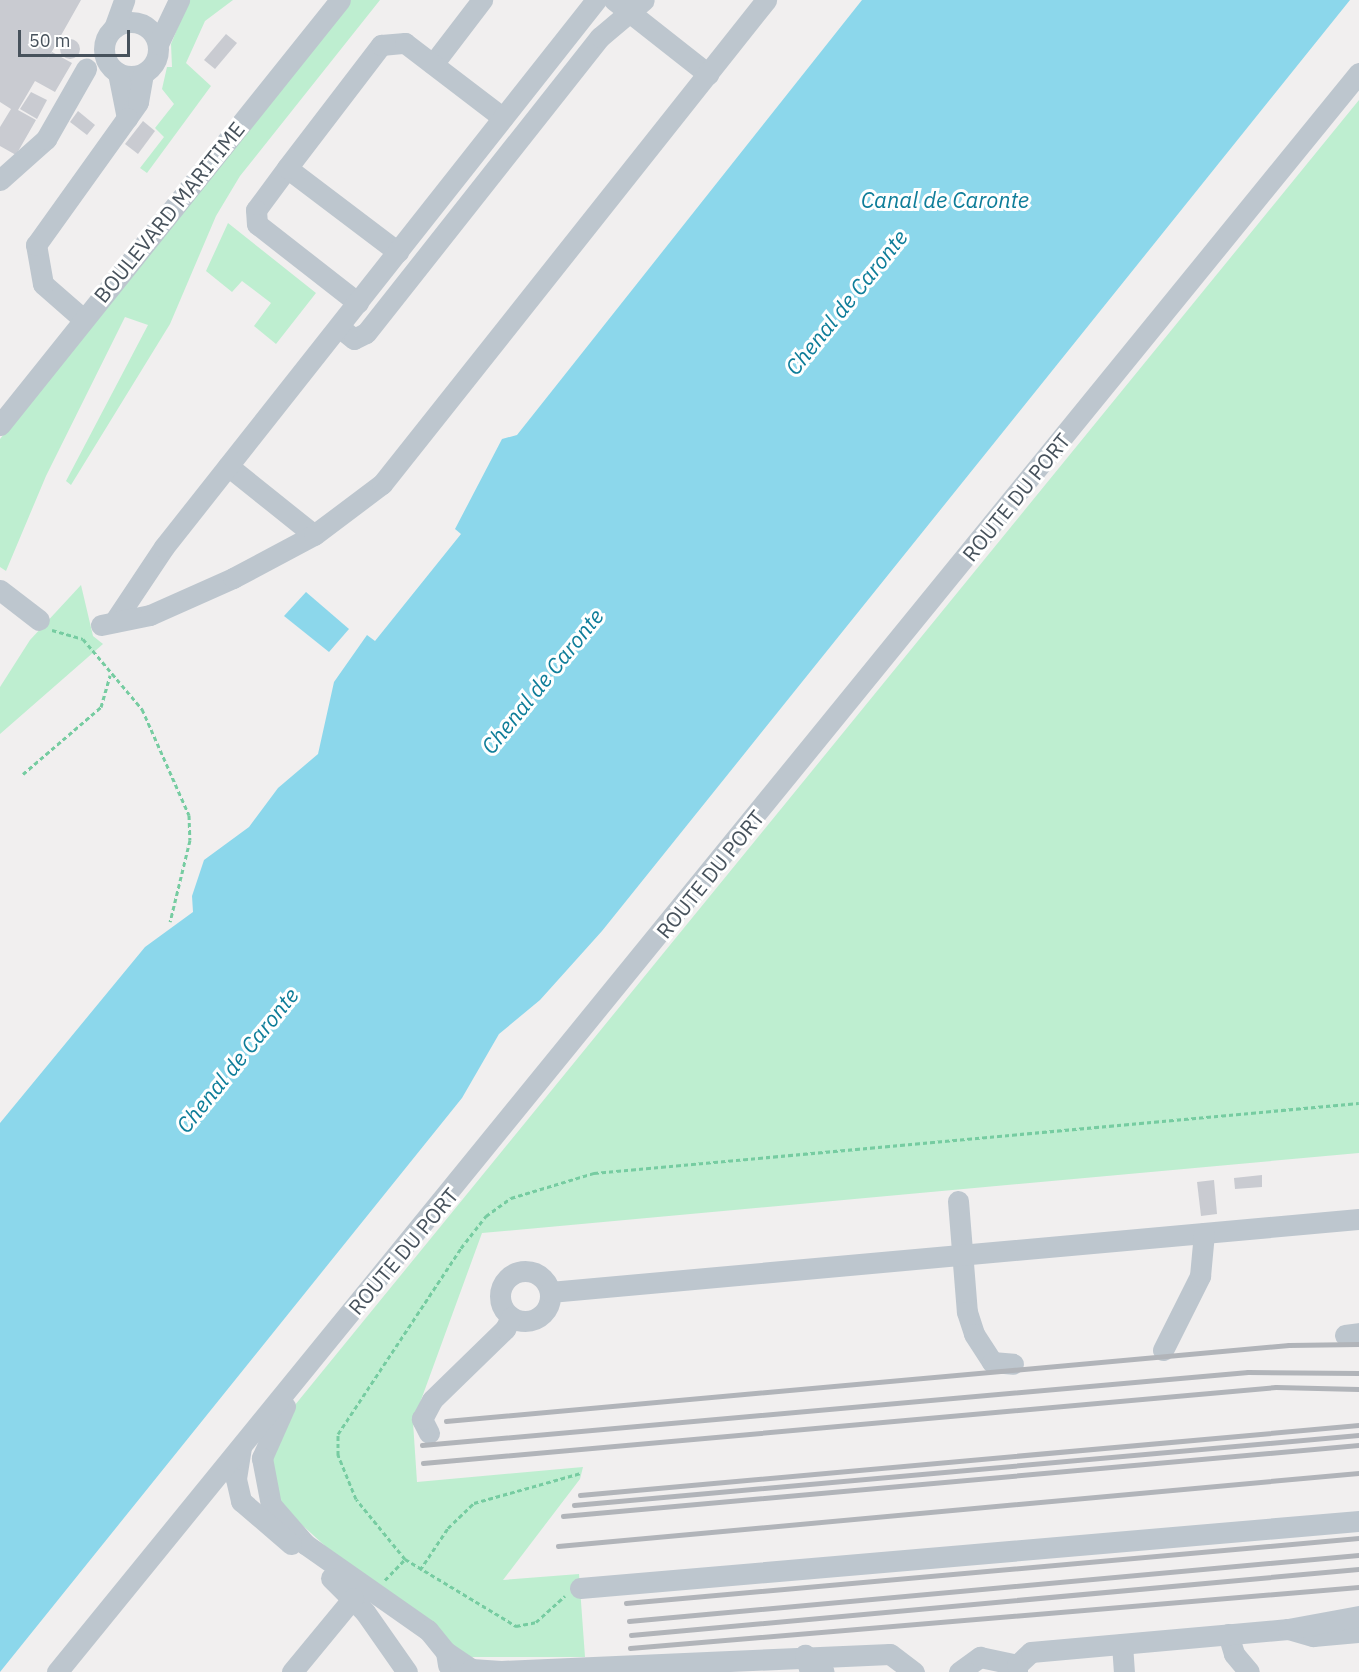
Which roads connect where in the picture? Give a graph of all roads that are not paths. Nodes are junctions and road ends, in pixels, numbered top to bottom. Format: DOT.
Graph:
graph roads {
  1 [pos="124,0"];
  2 [pos="179,0"];
  3 [pos="340,0"];
  4 [pos="482,0"];
  5 [pos="596,0"];
  6 [pos="766,0"];
  7 [pos="629,4"];
  8 [pos="111,31"];
  9 [pos="158,44"];
  10 [pos="433,64"];
  11 [pos="86,69"];
  12 [pos="114,71"];
  13 [pos="1359,73"];
  14 [pos="143,74"];
  15 [pos="708,74"];
  16 [pos="127,118"];
  17 [pos="503,118"];
  18 [pos="46,139"];
  19 [pos="286,168"];
  20 [pos="0,180"];
  21 [pos="0,192"];
  22 [pos="398,252"];
  23 [pos="358,303"];
  24 [pos="83,319"];
  25 [pos="339,327"];
  26 [pos="0,425"];
  27 [pos="228,466"];
  28 [pos="314,535"];
  29 [pos="0,590"];
  30 [pos="39,620"];
  31 [pos="958,1201"];
  32 [pos="1359,1219"];
  33 [pos="1204,1233"];
  34 [pos="962,1255"];
  35 [pos="550,1292"];
  36 [pos="511,1317"];
  37 [pos="338,1329"];
  38 [pos="1163,1350"];
  39 [pos="1013,1364"];
  40 [pos="429,1433"];
  41 [pos="243,1443"];
  42 [pos="236,1479"];
  43 [pos="266,1493"];
  44 [pos="1359,1521"];
  45 [pos="153,1555"];
  46 [pos="580,1588"];
  47 [pos="363,1595"];
  48 [pos="1359,1616"];
  49 [pos="1288,1629"];
  50 [pos="1359,1632"];
  51 [pos="1228,1634"];
  52 [pos="1122,1644"];
  53 [pos="808,1663"];
  54 [pos="457,1666"];
  55 [pos="1017,1668"];
  56 [pos="57,1672"];
  57 [pos="292,1672"];
  58 [pos="407,1672"];
  59 [pos="499,1672"];
  60 [pos="824,1672"];
  61 [pos="914,1672"];
  62 [pos="959,1672"];
  63 [pos="1125,1672"];
  64 [pos="1249,1672"];
  1 -- 8 [label="street"];
  2 -- 9 [label="street"];
  3 -- 24 [label="street, BOULEVARD MARITIME"];
  4 -- 10 [label="street"];
  5 -- 17 [label="street"];
  6 -- 15 [label="street"];
  7 -- 15 [label="street"];
  7 -- 25 [label="street"];
  8 -- 9 [label="street"];
  8 -- 11 [label="street"];
  8 -- 12 [label="street"];
  9 -- 14 [label="street"];
  10 -- 17 [label="street"];
  10 -- 19 [label="street"];
  11 -- 12 [label="street"];
  11 -- 18 [label="street"];
  12 -- 14 [label="street"];
  12 -- 16 [label="street"];
  13 -- 37 [label="street, ROUTE DU PORT"];
  14 -- 16 [label="street"];
  15 -- 28 [label="street"];
  16 -- 24 [label="street"];
  17 -- 22 [label="street"];
  18 -- 20 [label="street"];
  18 -- 21 [label="street"];
  19 -- 22 [label="street"];
  19 -- 23 [label="street"];
  22 -- 23 [label="street"];
  23 -- 25 [label="street"];
  24 -- 26 [label="street, BOULEVARD MARITIME"];
  25 -- 27 [label="street"];
  27 -- 28 [label="street"];
  27 -- 28 [label="street"];
  29 -- 30 [label="street"];
  31 -- 34 [label="street"];
  32 -- 33 [label="street"];
  33 -- 34 [label="street"];
  33 -- 38 [label="street"];
  34 -- 35 [label="street"];
  34 -- 39 [label="street"];
  35 -- 36 [label="street"];
  35 -- 36 [label="street"];
  36 -- 40 [label="street"];
  37 -- 41 [label="street, ROUTE DU PORT"];
  37 -- 43 [label="street"];
  41 -- 42 [label="street"];
  41 -- 45 [label="street, ROUTE DU PORT"];
  42 -- 43 [label="street"];
  42 -- 45 [label="street"];
  42 -- 47 [label="street"];
  43 -- 47 [label="street"];
  44 -- 46 [label="street"];
  45 -- 56 [label="street, ROUTE DU PORT"];
  47 -- 54 [label="street"];
  47 -- 57 [label="street"];
  47 -- 58 [label="street"];
  48 -- 49 [label="street"];
  49 -- 50 [label="street"];
  49 -- 51 [label="street"];
  51 -- 52 [label="street"];
  51 -- 64 [label="street"];
  52 -- 55 [label="street"];
  52 -- 63 [label="street"];
  53 -- 59 [label="street"];
  53 -- 60 [label="street"];
  53 -- 61 [label="street"];
  54 -- 59 [label="street"];
  55 -- 62 [label="street"];
}
